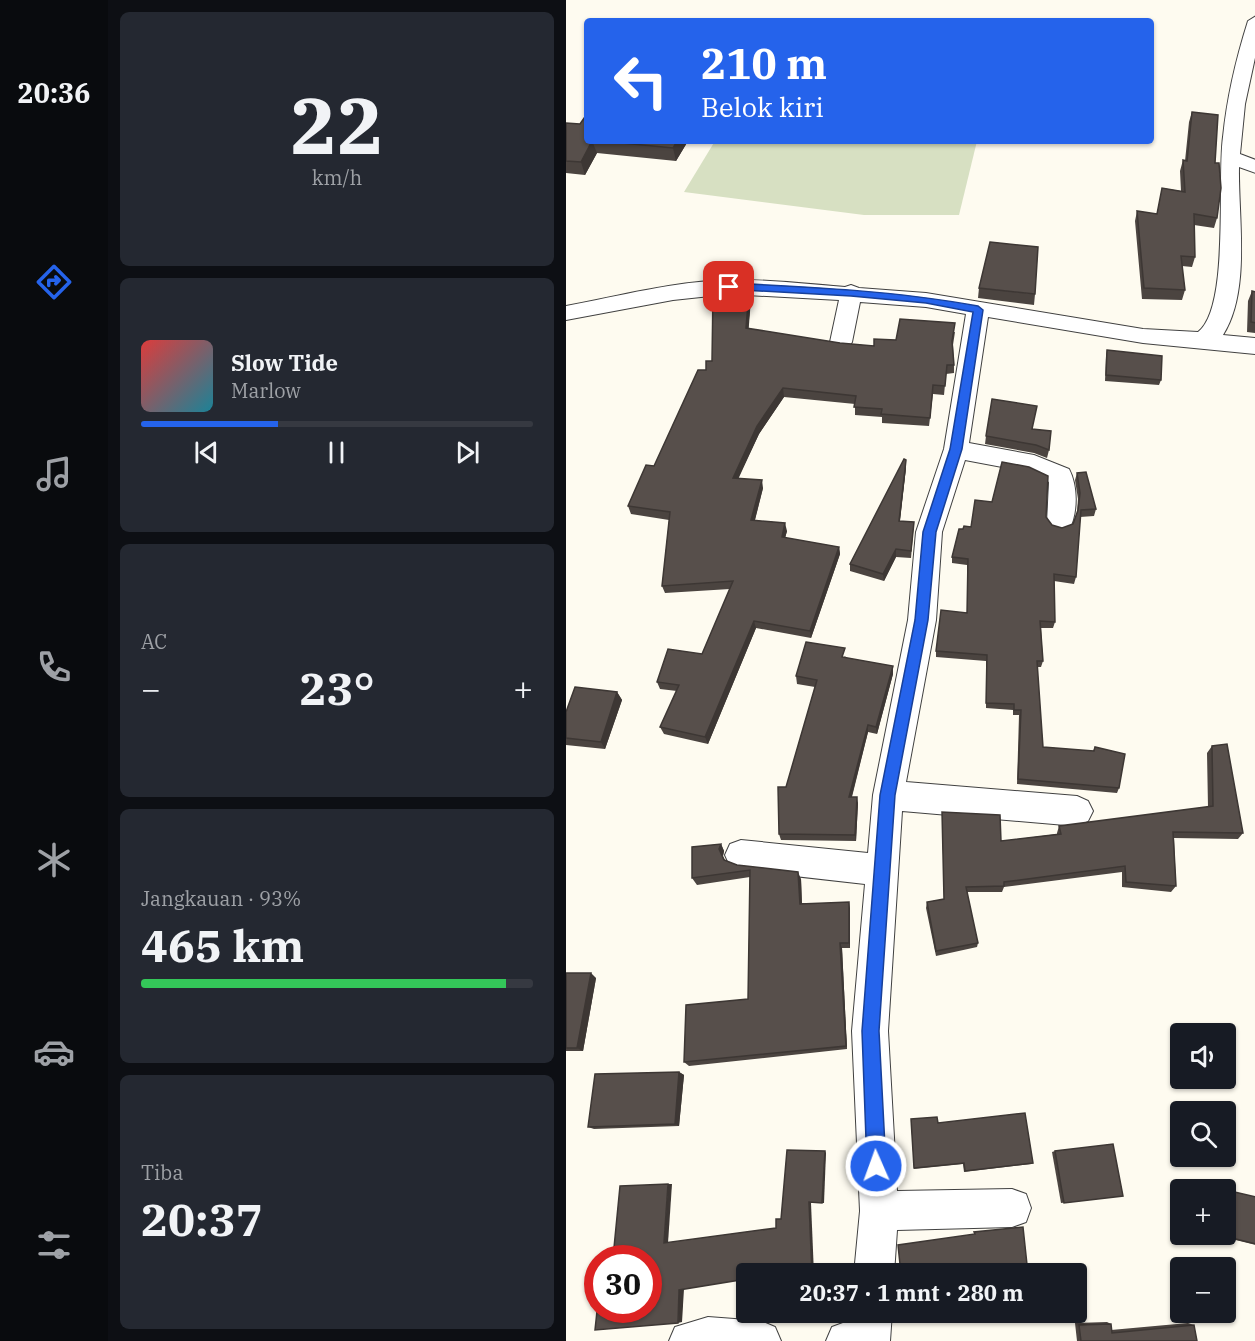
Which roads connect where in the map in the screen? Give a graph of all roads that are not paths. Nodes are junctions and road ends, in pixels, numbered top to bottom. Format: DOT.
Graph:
graph roads {
  1 [pos="1255,8"];
  2 [pos="1256,16"];
  3 [pos="1256,21"];
  4 [pos="1230,157"];
  5 [pos="1256,167"];
  6 [pos="851,292"];
  7 [pos="978,310"];
  8 [pos="566,313"];
  9 [pos="1203,340"];
  10 [pos="840,342"];
  11 [pos="1256,346"];
  12 [pos="956,449"];
  13 [pos="1060,523"];
  14 [pos="888,795"];
  15 [pos="1077,811"];
  16 [pos="741,855"];
  17 [pos="881,870"];
  18 [pos="1012,1208"];
  19 [pos="879,1211"];
  20 [pos="875,1263"];
  21 [pos="689,1341"];
  22 [pos="761,1341"];
  1 -- 2 [label="street"];
  3 -- 4 [label="street"];
  4 -- 5 [label="street"];
  4 -- 9 [label="street"];
  6 -- 7 [label="street"];
  6 -- 8 [label="street"];
  6 -- 10 [label="street"];
  7 -- 9 [label="street"];
  7 -- 12 [label="street"];
  9 -- 11 [label="street"];
  12 -- 13 [label="street"];
  12 -- 14 [label="street"];
  14 -- 15 [label="street"];
  14 -- 17 [label="street"];
  16 -- 17 [label="street"];
  17 -- 19 [label="street"];
  18 -- 19 [label="street"];
  19 -- 20 [label="street"];
  21 -- 22 [label="street"];
}
